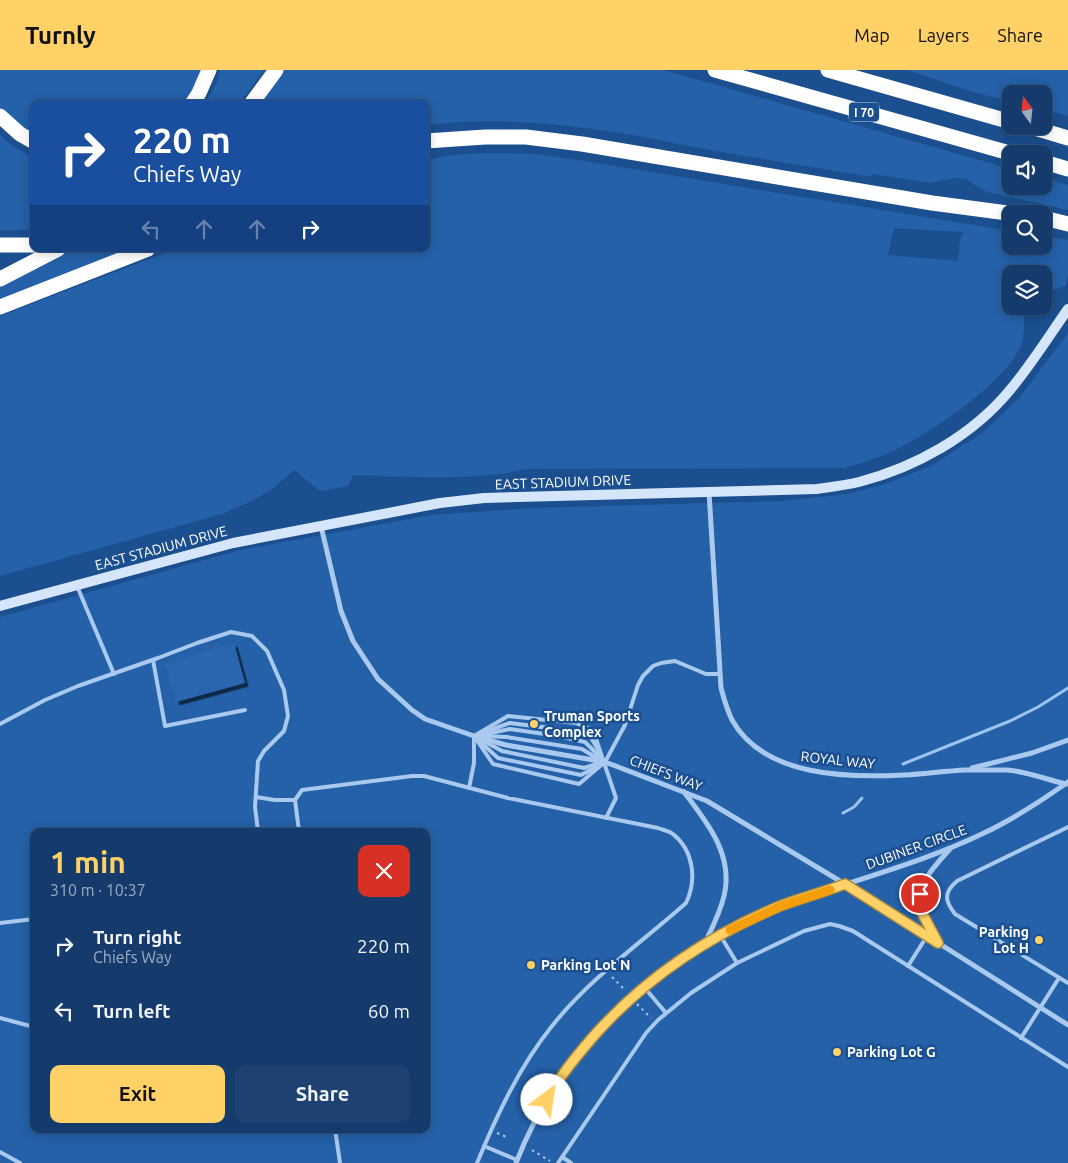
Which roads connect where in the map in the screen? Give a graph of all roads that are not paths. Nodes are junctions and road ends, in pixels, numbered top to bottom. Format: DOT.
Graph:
graph roads {
  1 [pos="209,70"];
  2 [pos="276,70"];
  3 [pos="715,70"];
  4 [pos="828,70"];
  5 [pos="856,70"];
  6 [pos="874,83"];
  7 [pos="195,100"];
  8 [pos="254,100"];
  9 [pos="0,116"];
  10 [pos="1002,119"];
  11 [pos="1052,133"];
  12 [pos="485,137"];
  13 [pos="1068,138"];
  14 [pos="30,140"];
  15 [pos="430,141"];
  16 [pos="430,149"];
  17 [pos="1002,151"];
  18 [pos="1052,164"];
  19 [pos="1068,169"];
  20 [pos="1002,212"];
  21 [pos="1052,220"];
  22 [pos="1068,224"];
  23 [pos="0,245"];
  24 [pos="30,245"];
  25 [pos="52,252"];
  26 [pos="140,252"];
  27 [pos="0,280"];
  28 [pos="0,307"];
  29 [pos="1068,309"];
  30 [pos="709,492"];
  31 [pos="320,526"];
  32 [pos="77,585"];
  33 [pos="0,606"];
  34 [pos="153,660"];
  35 [pos="114,674"];
  36 [pos="719,674"];
  37 [pos="245,710"];
  38 [pos="0,724"];
  39 [pos="474,736"];
  40 [pos="1068,740"];
  41 [pos="604,762"];
  42 [pos="964,770"];
  43 [pos="1067,784"];
  44 [pos="469,788"];
  45 [pos="684,791"];
  46 [pos="256,797"];
  47 [pos="295,800"];
  48 [pos="606,818"];
  49 [pos="1068,827"];
  50 [pos="258,828"];
  51 [pos="299,828"];
  52 [pos="952,847"];
  53 [pos="845,884"];
  54 [pos="30,919"];
  55 [pos="0,923"];
  56 [pos="720,935"];
  57 [pos="927,936"];
  58 [pos="705,943"];
  59 [pos="938,943"];
  60 [pos="737,963"];
  61 [pos="908,966"];
  62 [pos="1059,978"];
  63 [pos="1068,983"];
  64 [pos="644,987"];
  65 [pos="1039,1008"];
  66 [pos="666,1013"];
  67 [pos="0,1018"];
  68 [pos="1068,1025"];
  69 [pos="30,1026"];
  70 [pos="1021,1038"];
  71 [pos="1068,1067"];
  72 [pos="336,1133"];
  73 [pos="484,1146"];
  74 [pos="0,1152"];
  75 [pos="562,1157"];
  76 [pos="517,1161"];
  77 [pos="20,1163"];
  78 [pos="340,1163"];
  79 [pos="477,1163"];
  80 [pos="558,1163"];
  81 [pos="570,1163"];
  1 -- 7 [label="highway"];
  2 -- 8 [label="highway"];
  3 -- 17 [label="highway, I 70"];
  4 -- 6 [label="highway, I 70"];
  5 -- 6 [label="highway"];
  6 -- 10 [label="highway, I 70"];
  9 -- 14 [label="highway"];
  11 -- 13 [label="highway"];
  12 -- 15 [label="highway"];
  12 -- 16 [label="highway"];
  12 -- 20 [label="highway"];
  18 -- 19 [label="highway"];
  21 -- 22 [label="highway"];
  23 -- 24 [label="highway"];
  25 -- 27 [label="highway"];
  26 -- 28 [label="highway"];
  29 -- 30 [label="main road, EAST STADIUM DRIVE"];
  30 -- 31 [label="main road, EAST STADIUM DRIVE"];
  30 -- 36 [label="street, ROYAL WAY"];
  31 -- 32 [label="main road, EAST STADIUM DRIVE"];
  31 -- 39 [label="street, CHIEFS WAY"];
  32 -- 33 [label="main road, EAST STADIUM DRIVE"];
  32 -- 35 [label="lane"];
  34 -- 35 [label="lane"];
  34 -- 37 [label="lane"];
  34 -- 46 [label="lane"];
  35 -- 38 [label="lane"];
  36 -- 41 [label="lane"];
  36 -- 42 [label="street, ROYAL WAY"];
  39 -- 41 [label="street, CHIEFS WAY"];
  39 -- 41 [label="lane"];
  39 -- 41 [label="lane"];
  39 -- 41 [label="lane"];
  39 -- 41 [label="lane"];
  39 -- 41 [label="lane"];
  39 -- 41 [label="lane"];
  39 -- 44 [label="lane"];
  40 -- 42 [label="street"];
  41 -- 45 [label="street, CHIEFS WAY"];
  41 -- 48 [label="lane"];
  42 -- 43 [label="street, ROYAL WAY"];
  43 -- 52 [label="street, DUBINER CIRCLE"];
  44 -- 47 [label="lane"];
  44 -- 48 [label="lane"];
  45 -- 53 [label="street, CHIEFS WAY"];
  45 -- 58 [label="street"];
  46 -- 47 [label="lane"];
  46 -- 50 [label="lane"];
  47 -- 51 [label="lane"];
  48 -- 73 [label="lane"];
  49 -- 62 [label="lane"];
  52 -- 53 [label="street, DUBINER CIRCLE"];
  52 -- 59 [label="street"];
  53 -- 56 [label="street, DUBINER CIRCLE"];
  53 -- 57 [label="street, CHIEFS WAY"];
  54 -- 55 [label="lane"];
  56 -- 58 [label="street, DUBINER CIRCLE"];
  56 -- 60 [label="lane"];
  57 -- 59 [label="street, CHIEFS WAY"];
  57 -- 61 [label="lane"];
  58 -- 64 [label="street, DUBINER CIRCLE"];
  59 -- 65 [label="street, CHIEFS WAY"];
  60 -- 61 [label="lane"];
  60 -- 66 [label="lane"];
  61 -- 70 [label="lane"];
  62 -- 63 [label="lane"];
  62 -- 65 [label="lane"];
  64 -- 66 [label="lane"];
  64 -- 76 [label="street, DUBINER CIRCLE"];
  65 -- 68 [label="street, CHIEFS WAY"];
  65 -- 70 [label="lane"];
  66 -- 75 [label="lane"];
  67 -- 69 [label="lane"];
  70 -- 71 [label="lane"];
  72 -- 78 [label="lane"];
  73 -- 76 [label="lane"];
  73 -- 79 [label="lane"];
  74 -- 77 [label="lane"];
  75 -- 80 [label="lane"];
  75 -- 81 [label="lane"];
}
